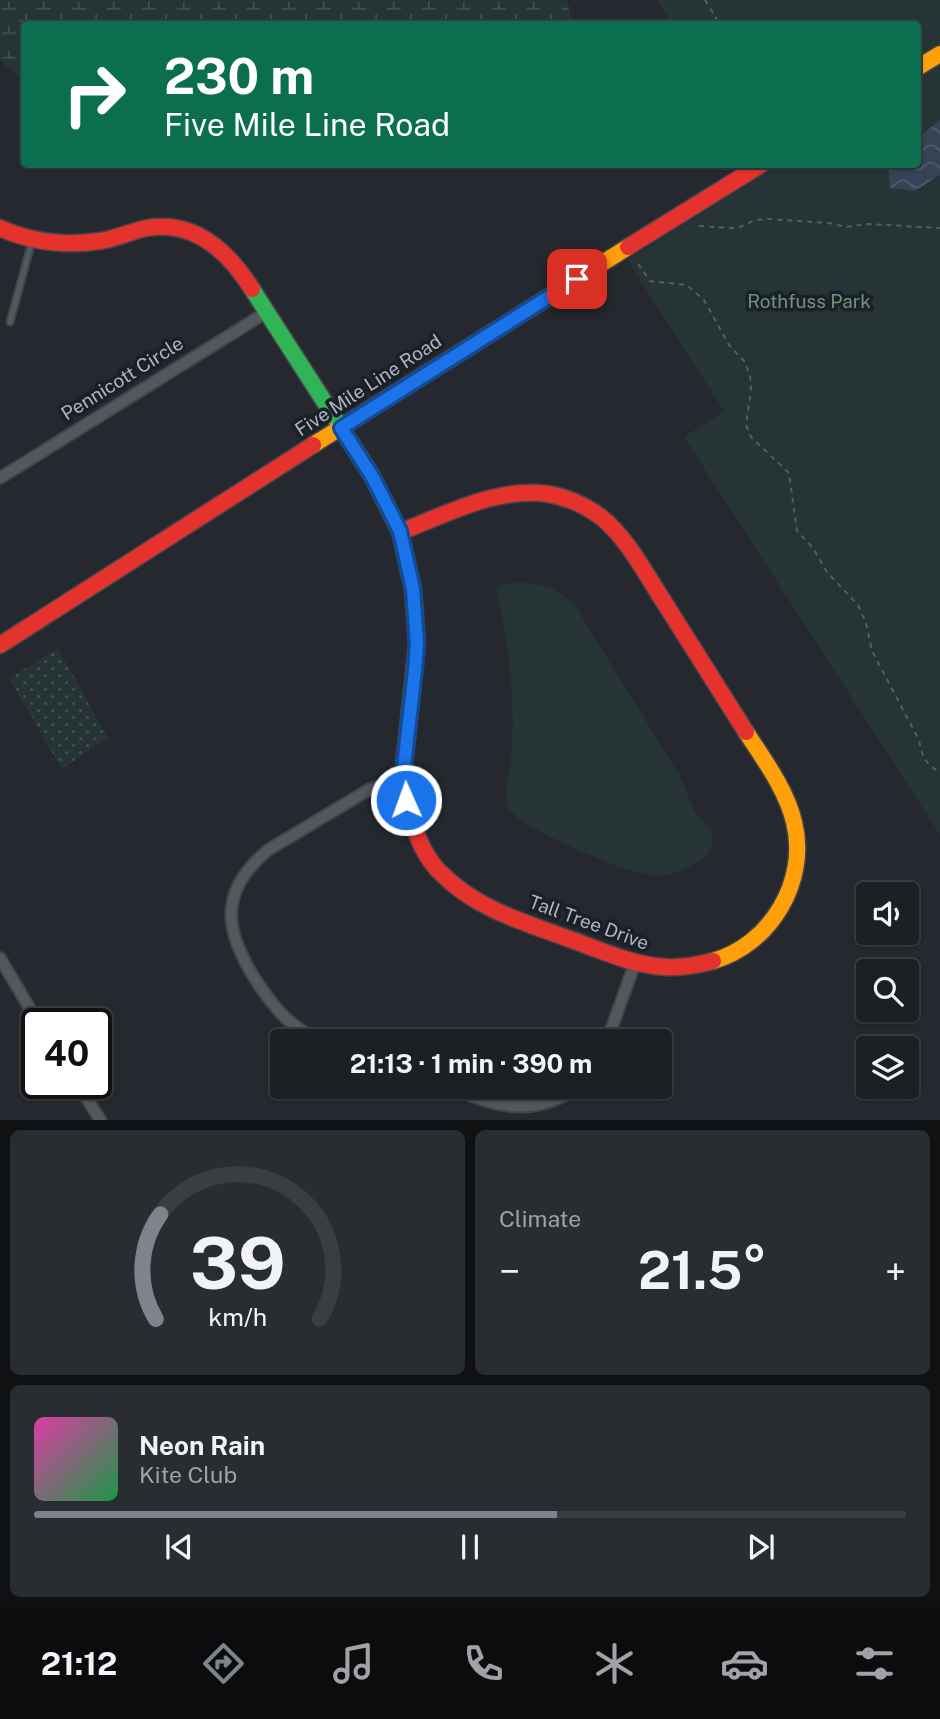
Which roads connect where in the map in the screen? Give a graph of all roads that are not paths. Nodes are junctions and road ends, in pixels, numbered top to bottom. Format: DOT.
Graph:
graph roads {
  1 [pos="940,54"];
  2 [pos="921,66"];
  3 [pos="756,168"];
  4 [pos="0,228"];
  5 [pos="33,238"];
  6 [pos="267,312"];
  7 [pos="10,322"];
  8 [pos="341,428"];
  9 [pos="0,478"];
  10 [pos="400,531"];
  11 [pos="0,645"];
  12 [pos="402,784"];
  13 [pos="0,958"];
  14 [pos="635,963"];
  15 [pos="30,1008"];
  16 [pos="298,1029"];
  17 [pos="611,1029"];
  18 [pos="87,1099"];
  19 [pos="479,1099"];
  20 [pos="556,1099"];
  21 [pos="100,1120"];
  1 -- 2 [label="street"];
  3 -- 8 [label="street, Five Mile Line Road"];
  4 -- 5 [label="street"];
  5 -- 6 [label="street"];
  5 -- 7 [label="lane"];
  6 -- 8 [label="street"];
  6 -- 9 [label="street, Pennicott Circle"];
  8 -- 10 [label="street, Tall Tree Drive"];
  8 -- 11 [label="street, Five Mile Line Road"];
  10 -- 12 [label="street, Tall Tree Drive"];
  10 -- 14 [label="street, Tall Tree Drive"];
  12 -- 14 [label="street, Tall Tree Drive"];
  12 -- 16 [label="street"];
  13 -- 15 [label="street"];
  14 -- 17 [label="street"];
  18 -- 21 [label="street"];
  19 -- 20 [label="street"];
}
